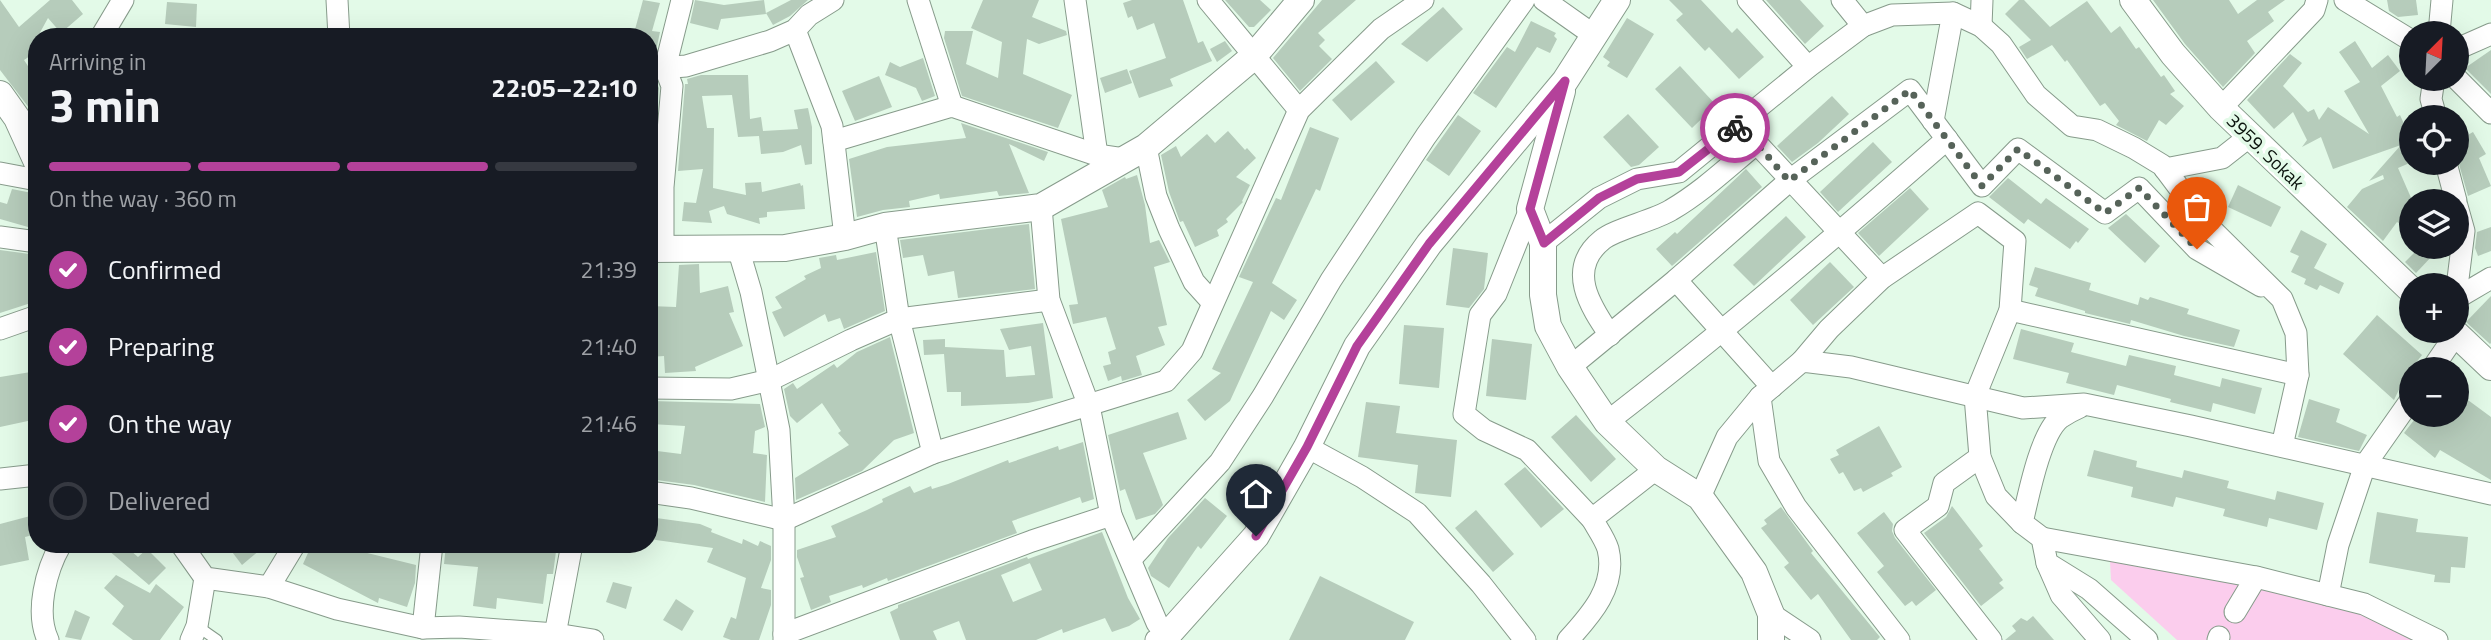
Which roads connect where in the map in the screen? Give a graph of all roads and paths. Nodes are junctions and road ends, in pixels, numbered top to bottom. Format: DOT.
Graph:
graph roads {
  1 [pos="123,0"];
  2 [pos="337,0"];
  3 [pos="682,0"];
  4 [pos="833,0"];
  5 [pos="918,0"];
  6 [pos="1075,0"];
  7 [pos="1208,0"];
  8 [pos="1301,0"];
  9 [pos="1423,0"];
  10 [pos="1524,0"];
  11 [pos="1544,0"];
  12 [pos="1617,0"];
  13 [pos="1748,0"];
  14 [pos="1842,0"];
  15 [pos="1982,0"];
  16 [pos="2133,0"];
  17 [pos="2317,0"];
  18 [pos="2345,0"];
  19 [pos="2442,0"];
  20 [pos="1953,13"];
  21 [pos="2440,21"];
  22 [pos="1863,26"];
  23 [pos="1981,26"];
  24 [pos="106,28"];
  25 [pos="339,28"];
  26 [pos="795,30"];
  27 [pos="2399,33"];
  28 [pos="2491,34"];
  29 [pos="1595,36"];
  30 [pos="2469,44"];
  31 [pos="1254,57"];
  32 [pos="658,65"];
  33 [pos="1808,67"];
  34 [pos="658,68"];
  35 [pos="658,69"];
  36 [pos="1565,81"];
  37 [pos="2468,91"];
  38 [pos="0,94"];
  39 [pos="952,106"];
  40 [pos="2221,108"];
  41 [pos="1299,110"];
  42 [pos="2491,113"];
  43 [pos="1933,121"];
  44 [pos="1740,124"];
  45 [pos="2250,136"];
  46 [pos="1947,139"];
  47 [pos="834,141"];
  48 [pos="1756,144"];
  49 [pos="28,145"];
  50 [pos="1135,153"];
  51 [pos="1097,155"];
  52 [pos="28,167"];
  53 [pos="2165,169"];
  54 [pos="0,173"];
  55 [pos="1789,181"];
  56 [pos="1982,186"];
  57 [pos="1041,207"];
  58 [pos="1530,209"];
  59 [pos="1978,213"];
  60 [pos="885,226"];
  61 [pos="658,231"];
  62 [pos="1839,233"];
  63 [pos="0,237"];
  64 [pos="845,237"];
  65 [pos="28,241"];
  66 [pos="1544,243"];
  67 [pos="738,248"];
  68 [pos="658,249"];
  69 [pos="1882,278"];
  70 [pos="2491,278"];
  71 [pos="2399,279"];
  72 [pos="1676,280"];
  73 [pos="2469,291"];
  74 [pos="2282,299"];
  75 [pos="1049,300"];
  76 [pos="1212,302"];
  77 [pos="2010,310"];
  78 [pos="28,319"];
  79 [pos="899,319"];
  80 [pos="0,329"];
  81 [pos="1720,330"];
  82 [pos="1610,335"];
  83 [pos="2466,343"];
  84 [pos="1802,361"];
  85 [pos="1570,367"];
  86 [pos="2491,368"];
  87 [pos="2298,375"];
  88 [pos="770,380"];
  89 [pos="658,388"];
  90 [pos="1766,392"];
  91 [pos="1975,396"];
  92 [pos="2084,404"];
  93 [pos="1089,406"];
  94 [pos="2399,417"];
  95 [pos="1607,422"];
  96 [pos="2282,446"];
  97 [pos="1307,447"];
  98 [pos="933,453"];
  99 [pos="1980,457"];
  100 [pos="2365,465"];
  101 [pos="1656,469"];
  102 [pos="28,476"];
  103 [pos="0,479"];
  104 [pos="658,494"];
  105 [pos="2491,494"];
  106 [pos="1700,497"];
  107 [pos="1111,515"];
  108 [pos="1592,519"];
  109 [pos="784,520"];
  110 [pos="2022,523"];
  111 [pos="2042,538"];
  112 [pos="56,553"];
  113 [pos="187,553"];
  114 [pos="290,553"];
  115 [pos="431,553"];
  116 [pos="570,553"];
  117 [pos="1131,559"];
  118 [pos="2047,563"];
  119 [pos="2256,577"];
  120 [pos="205,578"];
  121 [pos="269,587"];
  122 [pos="2328,594"];
  123 [pos="2235,612"];
  124 [pos="1771,627"];
  125 [pos="423,628"];
  126 [pos="194,633"];
  127 [pos="555,637"];
  128 [pos="784,637"];
  129 [pos="1162,638"];
  130 [pos="48,640"];
  131 [pos="217,640"];
  132 [pos="593,640"];
  133 [pos="1525,640"];
  134 [pos="1568,640"];
  135 [pos="1810,640"];
  136 [pos="1899,640"];
  137 [pos="1991,640"];
  138 [pos="2100,640"];
  139 [pos="2147,640"];
  140 [pos="2437,640"];
  1 -- 24 [label="street"];
  2 -- 25 [label="street"];
  3 -- 32 [label="street"];
  4 -- 26 [label="street"];
  5 -- 39 [label="street"];
  6 -- 51 [label="street"];
  7 -- 31 [label="street"];
  8 -- 31 [label="street"];
  9 -- 41 [label="street"];
  10 -- 117 [label="street"];
  11 -- 29 [label="street"];
  12 -- 29 [label="street"];
  13 -- 33 [label="street"];
  14 -- 22 [label="street"];
  15 -- 23 [label="street"];
  16 -- 40 [label="street, 3959. Sokak"];
  17 -- 40 [label="street"];
  18 -- 27 [label="street"];
  19 -- 21 [label="street"];
  20 -- 22 [label="street"];
  20 -- 23 [label="street"];
  20 -- 43 [label="street"];
  22 -- 33 [label="street"];
  23 -- 53 [label="street"];
  26 -- 34 [label="street"];
  26 -- 47 [label="street"];
  28 -- 30 [label="street"];
  29 -- 36 [label="street"];
  31 -- 41 [label="street"];
  31 -- 50 [label="street"];
  33 -- 44 [label="street"];
  35 -- 61 [label="street"];
  36 -- 58 [label="street"];
  36 -- 97 [label="street"];
  37 -- 42 [label="street"];
  38 -- 49 [label="street"];
  39 -- 47 [label="street"];
  39 -- 51 [label="street"];
  40 -- 45 [label="street, 3959. Sokak"];
  41 -- 76 [label="street"];
  43 -- 46 [label="street"];
  43 -- 55 [label="street"];
  44 -- 48 [label="street"];
  44 -- 66 [label="street"];
  45 -- 53 [label="street"];
  45 -- 71 [label="street, 3959. Sokak"];
  46 -- 56 [label="street"];
  46 -- 62 [label="street"];
  47 -- 64 [label="street"];
  48 -- 55 [label="street"];
  48 -- 82 [label="street"];
  50 -- 51 [label="street"];
  50 -- 57 [label="street"];
  50 -- 76 [label="street"];
  52 -- 54 [label="street"];
  53 -- 74 [label="street"];
  55 -- 62 [label="street"];
  55 -- 72 [label="street"];
  56 -- 59 [label="street"];
  56 -- 74 [label="street"];
  57 -- 60 [label="street"];
  57 -- 75 [label="street"];
  58 -- 66 [label="street"];
  58 -- 108 [label="street"];
  59 -- 69 [label="street"];
  59 -- 77 [label="street"];
  60 -- 64 [label="street"];
  60 -- 79 [label="street"];
  62 -- 69 [label="street"];
  62 -- 81 [label="street"];
  63 -- 65 [label="street"];
  64 -- 67 [label="street"];
  66 -- 85 [label="street"];
  67 -- 68 [label="street"];
  67 -- 88 [label="street"];
  69 -- 84 [label="street"];
  70 -- 73 [label="street"];
  72 -- 81 [label="street"];
  72 -- 82 [label="street"];
  74 -- 87 [label="street"];
  75 -- 79 [label="street"];
  75 -- 93 [label="street"];
  76 -- 93 [label="street"];
  77 -- 87 [label="street"];
  77 -- 91 [label="street"];
  78 -- 80 [label="street"];
  79 -- 88 [label="street"];
  79 -- 98 [label="street"];
  81 -- 90 [label="street"];
  81 -- 95 [label="street"];
  82 -- 85 [label="street"];
  83 -- 86 [label="street"];
  84 -- 90 [label="street"];
  84 -- 91 [label="street"];
  85 -- 95 [label="street"];
  87 -- 96 [label="street"];
  88 -- 89 [label="street"];
  88 -- 109 [label="street"];
  90 -- 106 [label="street"];
  90 -- 136 [label="street"];
  91 -- 92 [label="street"];
  91 -- 99 [label="street"];
  92 -- 96 [label="street"];
  92 -- 110 [label="street"];
  93 -- 98 [label="street"];
  93 -- 107 [label="street"];
  94 -- 100 [label="street"];
  95 -- 101 [label="street"];
  96 -- 100 [label="street"];
  97 -- 129 [label="street"];
  97 -- 133 [label="street"];
  98 -- 109 [label="street"];
  99 -- 110 [label="street"];
  99 -- 137 [label="street"];
  100 -- 105 [label="street"];
  100 -- 122 [label="street"];
  101 -- 106 [label="street"];
  101 -- 108 [label="street"];
  102 -- 103 [label="street"];
  104 -- 109 [label="street"];
  106 -- 124 [label="street"];
  107 -- 117 [label="street"];
  107 -- 128 [label="street"];
  108 -- 134 [label="street"];
  109 -- 128 [label="street"];
  110 -- 111 [label="street"];
  111 -- 118 [label="street"];
  111 -- 119 [label="street"];
  112 -- 130 [label="street"];
  113 -- 120 [label="street"];
  114 -- 121 [label="street"];
  115 -- 125 [label="street"];
  116 -- 127 [label="street"];
  117 -- 129 [label="street"];
  118 -- 138 [label="street"];
  118 -- 139 [label="street"];
  119 -- 122 [label="street"];
  119 -- 123 [label="street"];
  120 -- 121 [label="street"];
  120 -- 126 [label="street"];
  121 -- 125 [label="street"];
  122 -- 140 [label="street"];
  124 -- 135 [label="street"];
  125 -- 127 [label="street"];
  126 -- 131 [label="lane"];
  127 -- 132 [label="street"];
}
